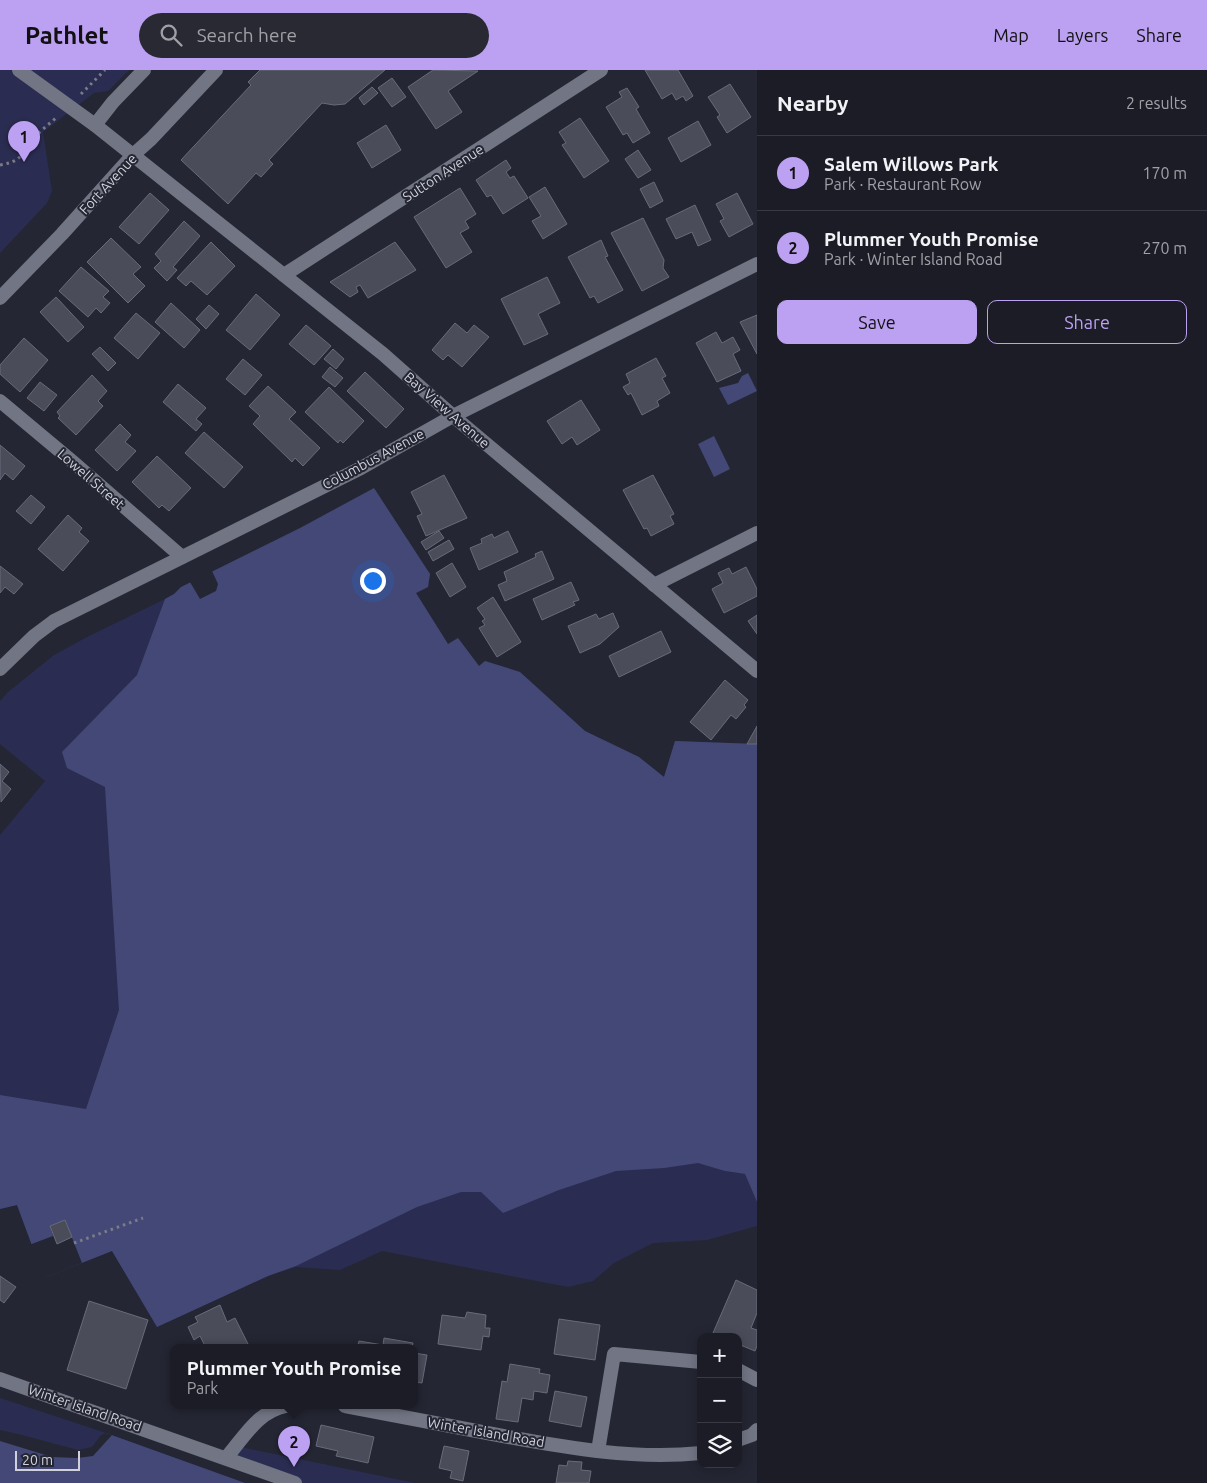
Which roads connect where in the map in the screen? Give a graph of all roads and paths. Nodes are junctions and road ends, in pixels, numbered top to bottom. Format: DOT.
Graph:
graph roads {
  1 [pos="18,70"];
  2 [pos="105,70"];
  3 [pos="144,70"];
  4 [pos="216,70"];
  5 [pos="602,70"];
  6 [pos="68,107"];
  7 [pos="95,125"];
  8 [pos="133,155"];
  9 [pos="0,165"];
  10 [pos="757,264"];
  11 [pos="284,275"];
  12 [pos="0,298"];
  13 [pos="0,401"];
  14 [pos="453,416"];
  15 [pos="757,533"];
  16 [pos="182,558"];
  17 [pos="654,585"];
  18 [pos="0,669"];
  19 [pos="757,671"];
  20 [pos="143,1218"];
  21 [pos="74,1243"];
  22 [pos="697,1362"];
  23 [pos="742,1372"];
  24 [pos="0,1379"];
  25 [pos="757,1380"];
  26 [pos="273,1409"];
  27 [pos="362,1409"];
  28 [pos="757,1430"];
  29 [pos="742,1439"];
  30 [pos="598,1451"];
  31 [pos="697,1453"];
  32 [pos="226,1458"];
  33 [pos="295,1483"];
  1 -- 6 [label="street, Bay View Avenue"];
  2 -- 6 [label="path"];
  3 -- 7 [label="street"];
  4 -- 8 [label="street, Fort Avenue"];
  5 -- 11 [label="street, Sutton Avenue"];
  6 -- 7 [label="street, Bay View Avenue"];
  6 -- 9 [label="path"];
  7 -- 8 [label="street, Bay View Avenue"];
  8 -- 11 [label="street, Bay View Avenue"];
  8 -- 12 [label="street, Fort Avenue"];
  10 -- 14 [label="street, Columbus Avenue"];
  11 -- 14 [label="street, Bay View Avenue"];
  13 -- 16 [label="street, Lowell Street"];
  14 -- 16 [label="street, Columbus Avenue"];
  14 -- 17 [label="street, Bay View Avenue"];
  15 -- 17 [label="street"];
  16 -- 18 [label="street, Columbus Avenue"];
  17 -- 19 [label="street, Bay View Avenue"];
  20 -- 21 [label="path"];
  22 -- 30 [label="street"];
  23 -- 25 [label="street"];
  24 -- 32 [label="street, Winter Island Road"];
  26 -- 32 [label="street"];
  27 -- 30 [label="street, Winter Island Road"];
  28 -- 29 [label="street"];
  30 -- 31 [label="street, Winter Island Road"];
  32 -- 33 [label="street, Winter Island Road"];
}
